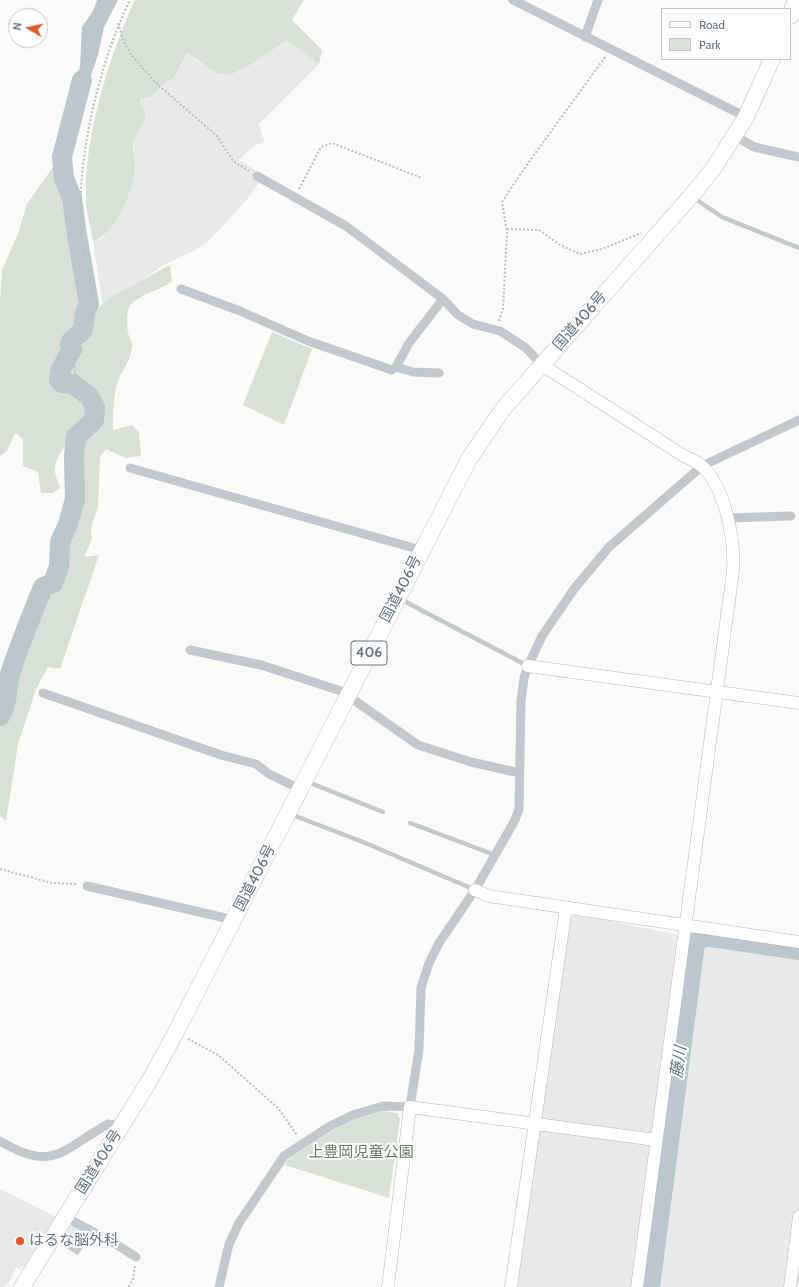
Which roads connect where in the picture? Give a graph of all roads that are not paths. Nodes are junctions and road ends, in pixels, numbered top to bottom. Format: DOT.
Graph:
graph roads {
  1 [pos="513,0"];
  2 [pos="598,0"];
  3 [pos="796,0"];
  4 [pos="791,13"];
  5 [pos="585,37"];
  6 [pos="772,60"];
  7 [pos="746,117"];
  8 [pos="735,136"];
  9 [pos="799,157"];
  10 [pos="257,176"];
  11 [pos="691,196"];
  12 [pos="799,248"];
  13 [pos="181,289"];
  14 [pos="443,300"];
  15 [pos="542,365"];
  16 [pos="396,367"];
  17 [pos="439,373"];
  18 [pos="799,420"];
  19 [pos="702,466"];
  20 [pos="130,468"];
  21 [pos="791,516"];
  22 [pos="728,518"];
  23 [pos="421,550"];
  24 [pos="397,597"];
  25 [pos="190,650"];
  26 [pos="528,666"];
  27 [pos="717,692"];
  28 [pos="43,693"];
  29 [pos="348,696"];
  30 [pos="799,703"];
  31 [pos="520,773"];
  32 [pos="302,785"];
  33 [pos="383,812"];
  34 [pos="288,814"];
  35 [pos="410,823"];
  36 [pos="495,855"];
  37 [pos="87,886"];
  38 [pos="475,890"];
  39 [pos="566,908"];
  40 [pos="234,920"];
  41 [pos="686,925"];
  42 [pos="799,942"];
  43 [pos="410,1107"];
  44 [pos="534,1124"];
  45 [pos="121,1126"];
  46 [pos="656,1140"];
  47 [pos="0,1141"];
  48 [pos="65,1217"];
  49 [pos="799,1217"];
  50 [pos="91,1231"];
  51 [pos="53,1236"];
  52 [pos="136,1257"];
  53 [pos="22,1287"];
  54 [pos="219,1287"];
  55 [pos="388,1287"];
  56 [pos="511,1287"];
  57 [pos="637,1287"];
  58 [pos="790,1287"];
  1 -- 5 [label="street"];
  2 -- 5 [label="street"];
  3 -- 4 [label="highway"];
  5 -- 7 [label="street"];
  6 -- 7 [label="highway, 国道406号 / 406"];
  7 -- 8 [label="highway, 国道406号 / 406"];
  8 -- 9 [label="street"];
  8 -- 11 [label="highway, 国道406号 / 406"];
  10 -- 14 [label="street"];
  11 -- 12 [label="lane"];
  11 -- 15 [label="highway, 国道406号 / 406"];
  13 -- 16 [label="street"];
  14 -- 15 [label="street"];
  14 -- 16 [label="street"];
  15 -- 19 [label="street"];
  15 -- 23 [label="highway, 国道406号 / 406"];
  16 -- 17 [label="street"];
  18 -- 19 [label="street"];
  19 -- 22 [label="street"];
  19 -- 26 [label="street"];
  20 -- 23 [label="street"];
  21 -- 22 [label="street"];
  22 -- 27 [label="street"];
  23 -- 24 [label="highway, 国道406号 / 406"];
  24 -- 26 [label="lane"];
  24 -- 29 [label="highway, 国道406号 / 406"];
  25 -- 29 [label="street"];
  26 -- 27 [label="street"];
  26 -- 31 [label="street"];
  27 -- 30 [label="street"];
  27 -- 41 [label="street"];
  28 -- 32 [label="street"];
  29 -- 31 [label="street"];
  29 -- 32 [label="highway, 国道406号 / 406"];
  31 -- 36 [label="street"];
  32 -- 33 [label="lane"];
  32 -- 34 [label="highway, 国道406号 / 406"];
  34 -- 38 [label="lane"];
  34 -- 40 [label="highway, 国道406号 / 406"];
  35 -- 36 [label="lane"];
  36 -- 38 [label="street"];
  37 -- 40 [label="street"];
  38 -- 39 [label="street"];
  38 -- 43 [label="street"];
  39 -- 41 [label="street"];
  39 -- 44 [label="street"];
  40 -- 45 [label="highway, 国道406号 / 406"];
  41 -- 42 [label="street"];
  41 -- 46 [label="street"];
  43 -- 44 [label="street"];
  43 -- 54 [label="street"];
  43 -- 55 [label="street"];
  44 -- 46 [label="street"];
  44 -- 56 [label="street"];
  45 -- 47 [label="street"];
  45 -- 48 [label="highway, 国道406号 / 406"];
  46 -- 57 [label="street"];
  48 -- 50 [label="street"];
  48 -- 51 [label="highway, 国道406号 / 406"];
  49 -- 58 [label="street"];
  50 -- 51 [label="lane"];
  50 -- 52 [label="street"];
  51 -- 53 [label="highway, 国道406号 / 406"];
}
